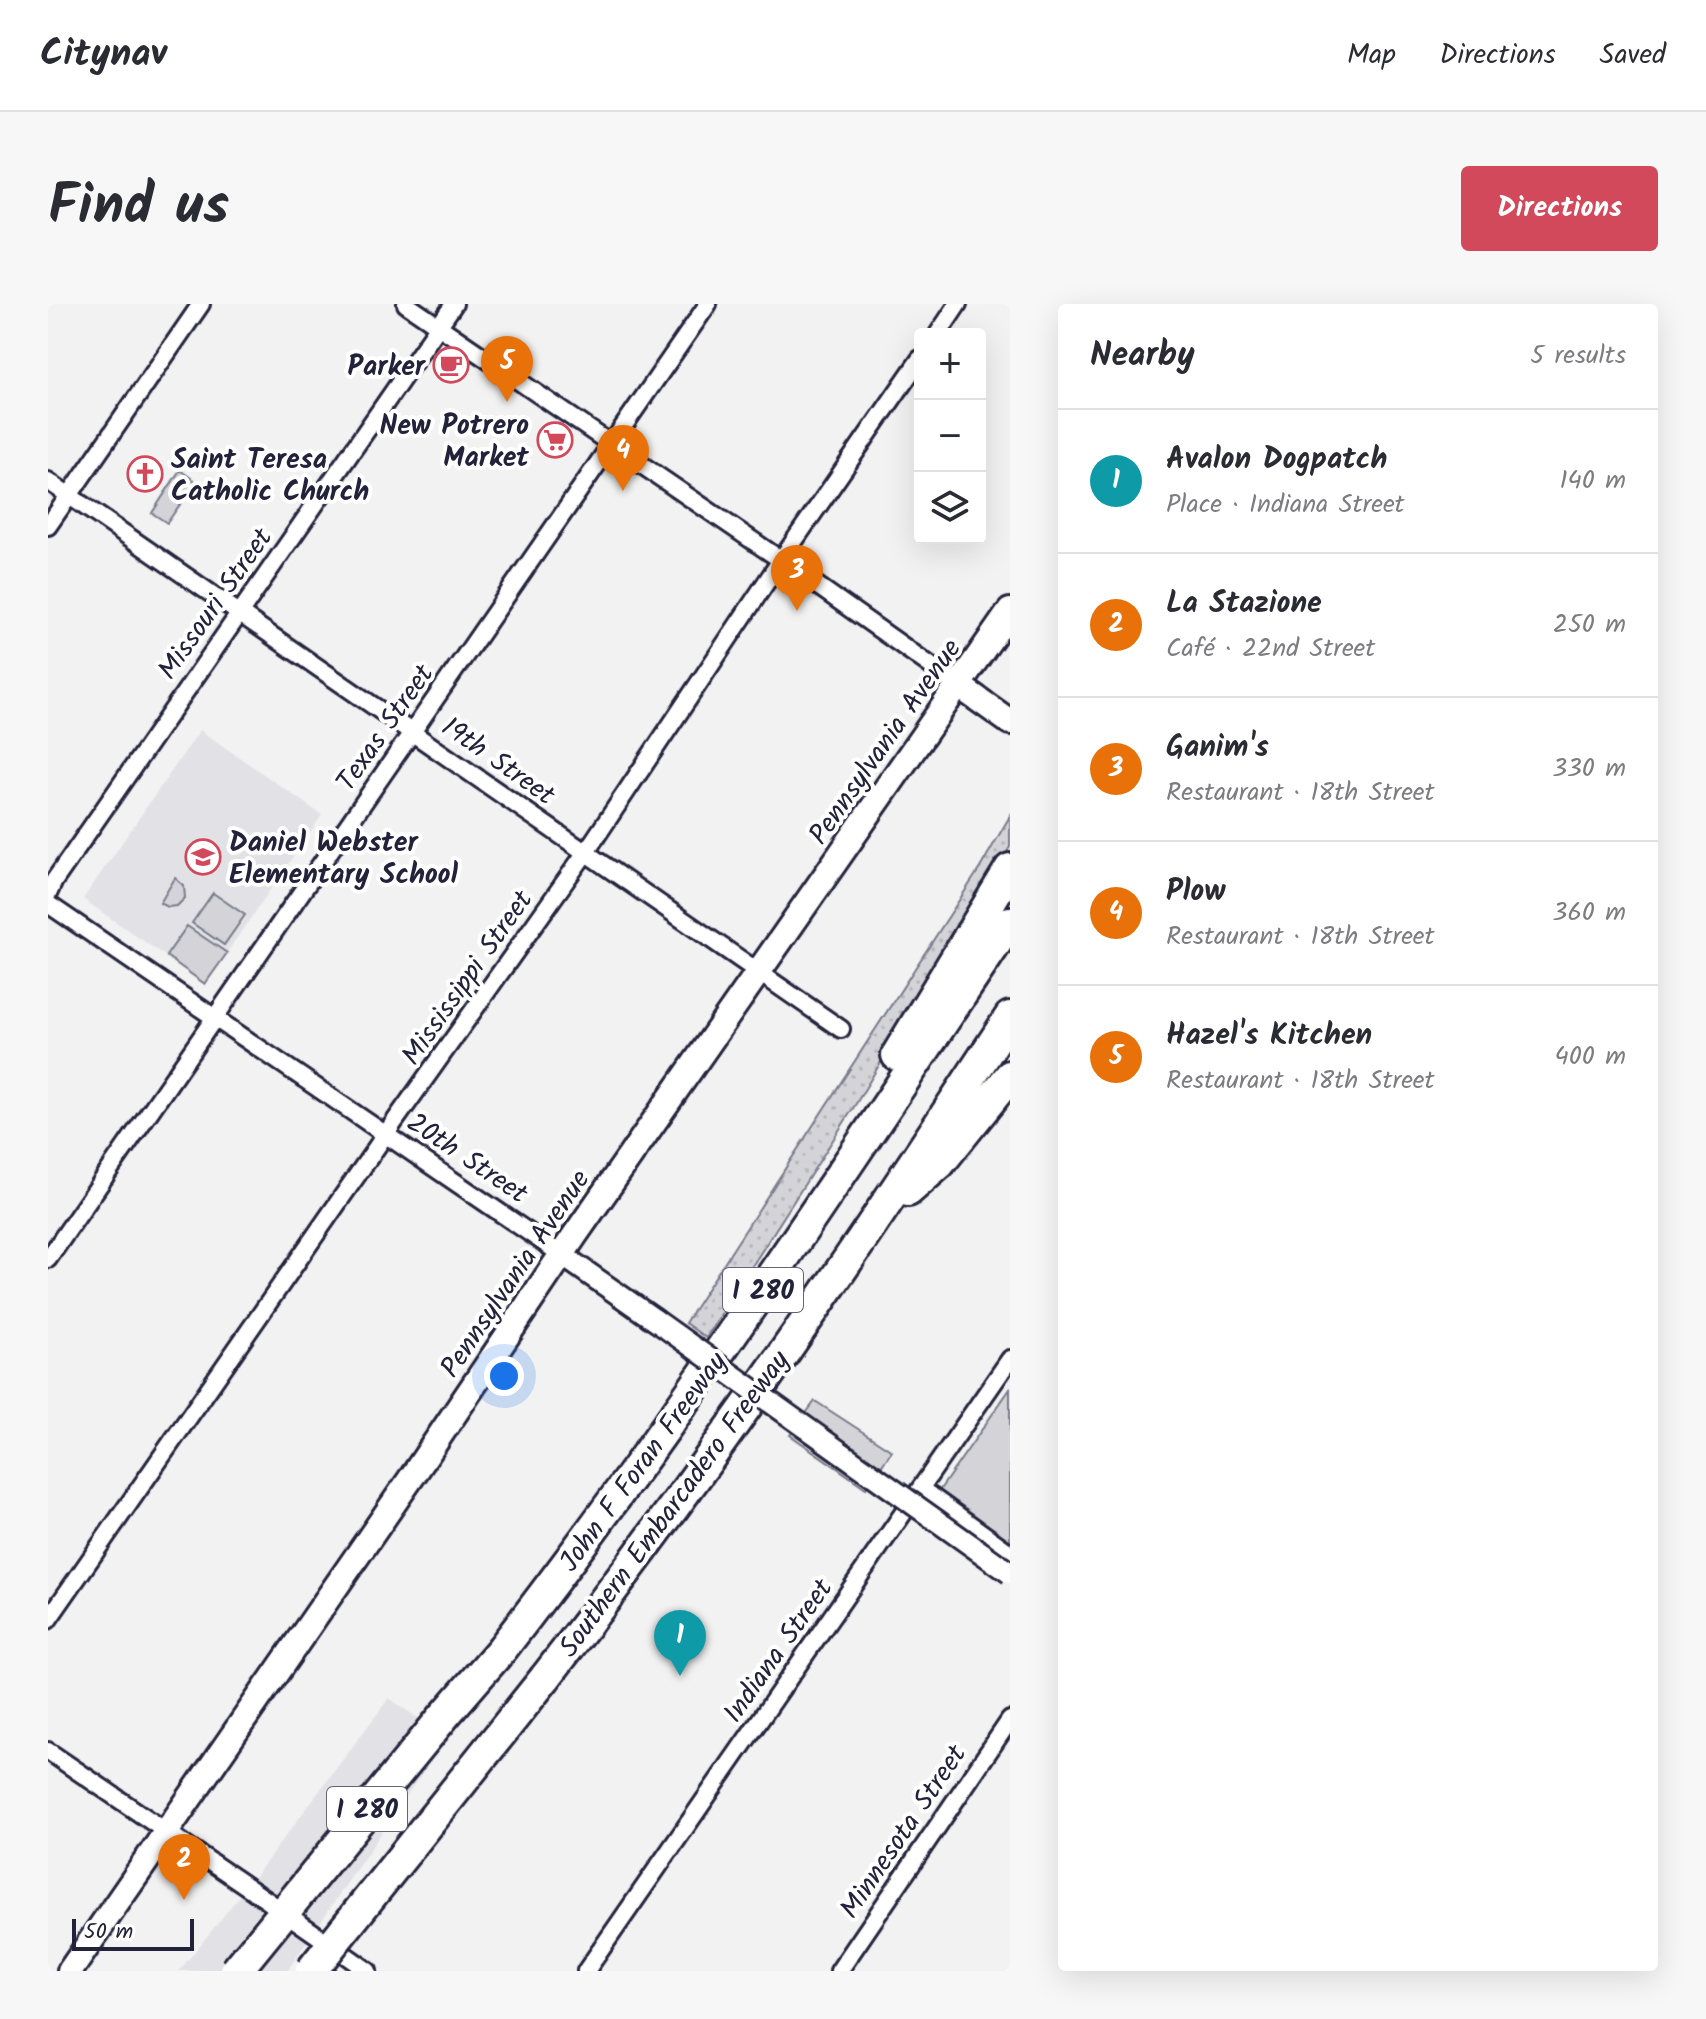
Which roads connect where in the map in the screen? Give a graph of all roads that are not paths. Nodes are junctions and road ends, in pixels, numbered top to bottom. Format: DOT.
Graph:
graph roads {
  1 [pos="201,304"];
  2 [pos="406,304"];
  3 [pos="454,304"];
  4 [pos="708,304"];
  5 [pos="958,304"];
  6 [pos="438,326"];
  7 [pos="942,328"];
  8 [pos="914,368"];
  9 [pos="610,445"];
  10 [pos="48,481"];
  11 [pos="69,495"];
  12 [pos="48,526"];
  13 [pos="781,560"];
  14 [pos="1010,611"];
  15 [pos="239,613"];
  16 [pos="958,685"];
  17 [pos="1010,722"];
  18 [pos="412,732"];
  19 [pos="586,852"];
  20 [pos="1010,869"];
  21 [pos="48,894"];
  22 [pos="48,904"];
  23 [pos="1010,922"];
  24 [pos="760,972"];
  25 [pos="1010,1017"];
  26 [pos="214,1019"];
  27 [pos="841,1029"];
  28 [pos="1010,1076"];
  29 [pos="385,1135"];
  30 [pos="879,1216"];
  31 [pos="562,1255"];
  32 [pos="48,1259"];
  33 [pos="772,1277"];
  34 [pos="1010,1359"];
  35 [pos="921,1489"];
  36 [pos="1010,1553"];
  37 [pos="1010,1573"];
  38 [pos="48,1620"];
  39 [pos="1010,1720"];
  40 [pos="48,1751"];
  41 [pos="166,1832"];
  42 [pos="332,1945"];
  43 [pos="70,1971"];
  44 [pos="236,1971"];
  45 [pos="311,1971"];
  46 [pos="320,1971"];
  47 [pos="368,1971"];
  48 [pos="586,1971"];
  49 [pos="839,1971"];
  1 -- 11 [label="street"];
  2 -- 6 [label="street"];
  3 -- 6 [label="street, Missouri Street"];
  4 -- 9 [label="street, Texas Street"];
  5 -- 7 [label="street"];
  6 -- 9 [label="street"];
  6 -- 15 [label="street, Missouri Street"];
  8 -- 13 [label="street, Mississippi Street"];
  9 -- 13 [label="street"];
  9 -- 18 [label="street, Texas Street"];
  10 -- 11 [label="street, 19th Street"];
  11 -- 12 [label="street"];
  11 -- 15 [label="street, 19th Street"];
  13 -- 16 [label="street"];
  13 -- 19 [label="street, Mississippi Street"];
  14 -- 16 [label="main road, Pennsylvania Avenue"];
  15 -- 18 [label="street, 19th Street"];
  15 -- 21 [label="street, Missouri Street"];
  16 -- 17 [label="main road"];
  16 -- 24 [label="main road, Pennsylvania Avenue"];
  18 -- 19 [label="street, 19th Street"];
  18 -- 26 [label="street, Texas Street"];
  19 -- 24 [label="street, 19th Street"];
  19 -- 29 [label="street, Mississippi Street"];
  20 -- 33 [label="highway"];
  22 -- 26 [label="street, 20th Street"];
  23 -- 33 [label="highway, John F Foran Freeway / I 280"];
  24 -- 27 [label="street, 19th Street"];
  24 -- 31 [label="main road, Pennsylvania Avenue"];
  25 -- 30 [label="highway, Southern Embarcadero Freeway / I 280"];
  26 -- 29 [label="street, 20th Street"];
  26 -- 32 [label="street, Texas Street"];
  28 -- 30 [label="highway"];
  29 -- 31 [label="street, 20th Street"];
  29 -- 38 [label="street, Mississippi Street"];
  30 -- 45 [label="highway, Southern Embarcadero Freeway / I 280, bridge"];
  31 -- 37 [label="street, 20th Street, bridge"];
  31 -- 41 [label="main road, Pennsylvania Avenue"];
  33 -- 44 [label="highway, John F Foran Freeway / I 280, bridge"];
  34 -- 35 [label="street, Indiana Street"];
  35 -- 36 [label="street"];
  35 -- 48 [label="street, Indiana Street"];
  39 -- 49 [label="street, Minnesota Street"];
  40 -- 41 [label="street"];
  41 -- 42 [label="street, bridge"];
  41 -- 43 [label="main road, Pennsylvania Avenue"];
  42 -- 46 [label="street"];
  42 -- 47 [label="street"];
}
